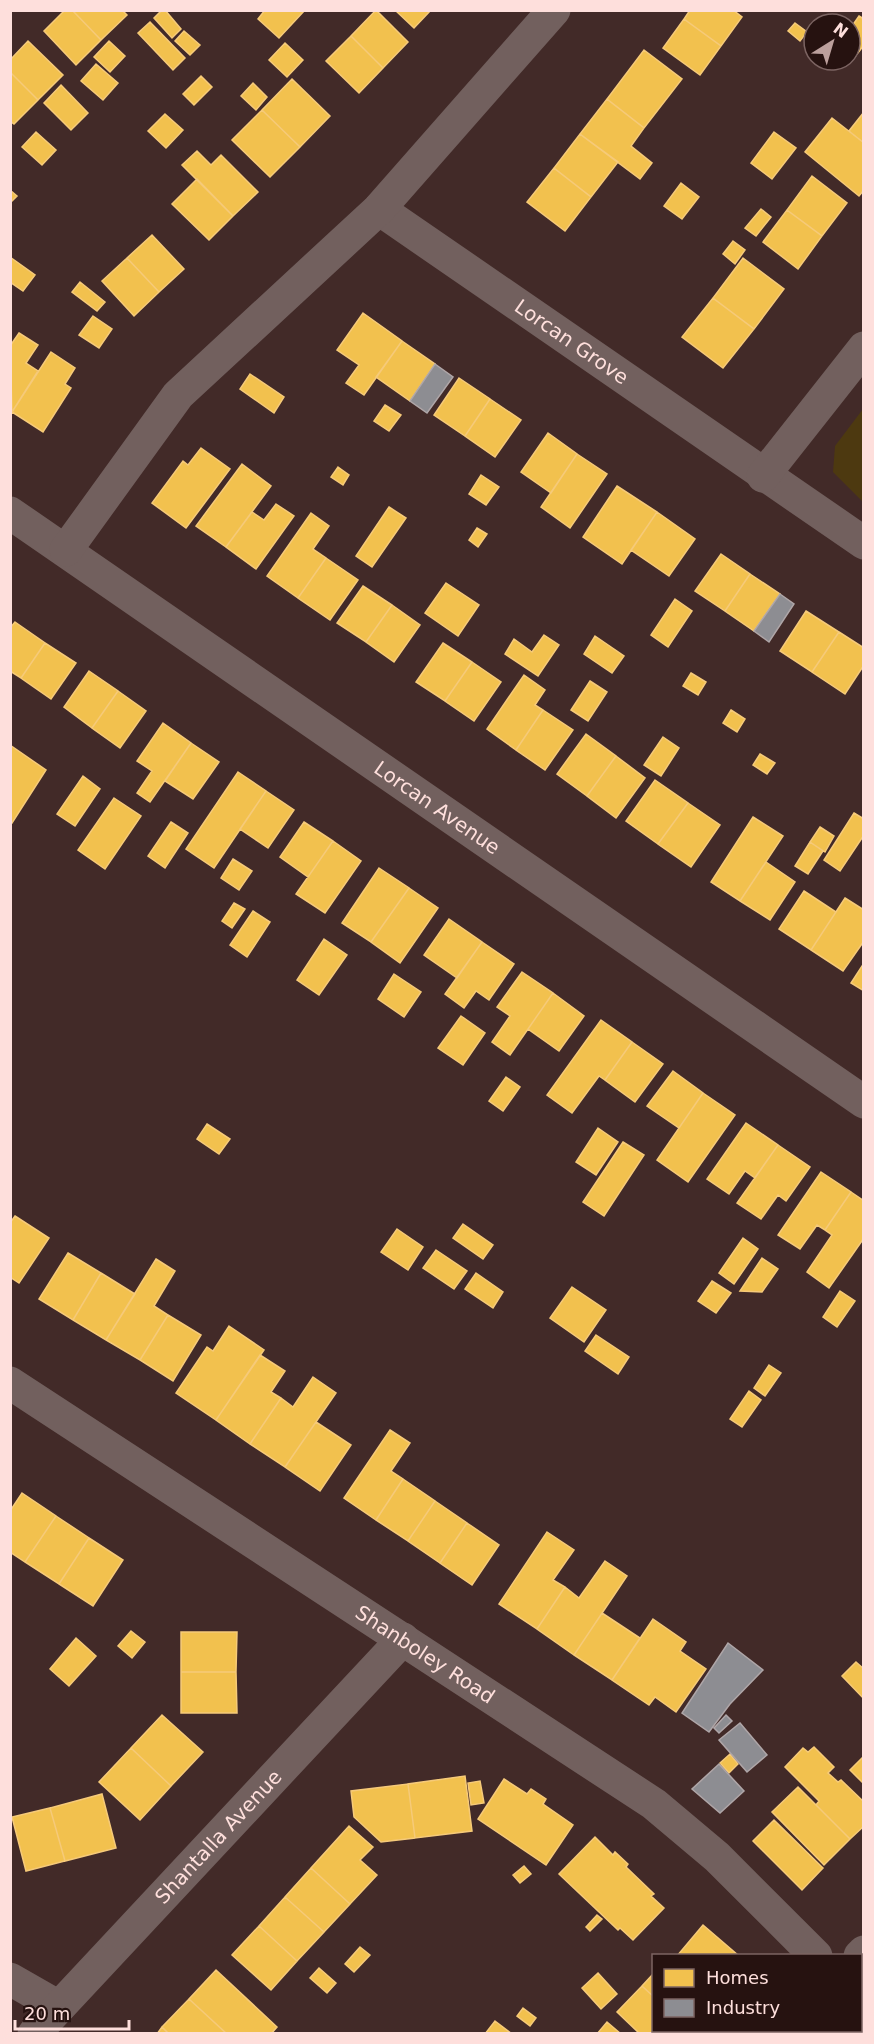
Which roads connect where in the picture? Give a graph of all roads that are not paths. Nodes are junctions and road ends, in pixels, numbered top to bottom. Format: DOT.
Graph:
graph roads {
  1 [pos="554,10"];
  2 [pos="379,209"];
  3 [pos="864,348"];
  4 [pos="763,476"];
  5 [pos="10,513"];
  6 [pos="864,543"];
  7 [pos="66,550"];
  8 [pos="864,1102"];
  9 [pos="10,1383"];
  10 [pos="404,1639"];
  11 [pos="814,1954"];
  12 [pos="10,1979"];
  13 [pos="59,2007"];
  14 [pos="34,2034"];
  1 -- 2 [label="street"];
  2 -- 4 [label="street, Lorcan Grove"];
  2 -- 7 [label="street"];
  3 -- 4 [label="street"];
  4 -- 6 [label="street, Lorcan Grove"];
  5 -- 7 [label="street, Lorcan Avenue"];
  7 -- 8 [label="street, Lorcan Avenue"];
  9 -- 10 [label="street, Shanboley Road"];
  10 -- 11 [label="street, Shanboley Road"];
  10 -- 13 [label="street, Shantalla Avenue"];
  12 -- 13 [label="street"];
  13 -- 14 [label="street, Shantalla Avenue"];
}
